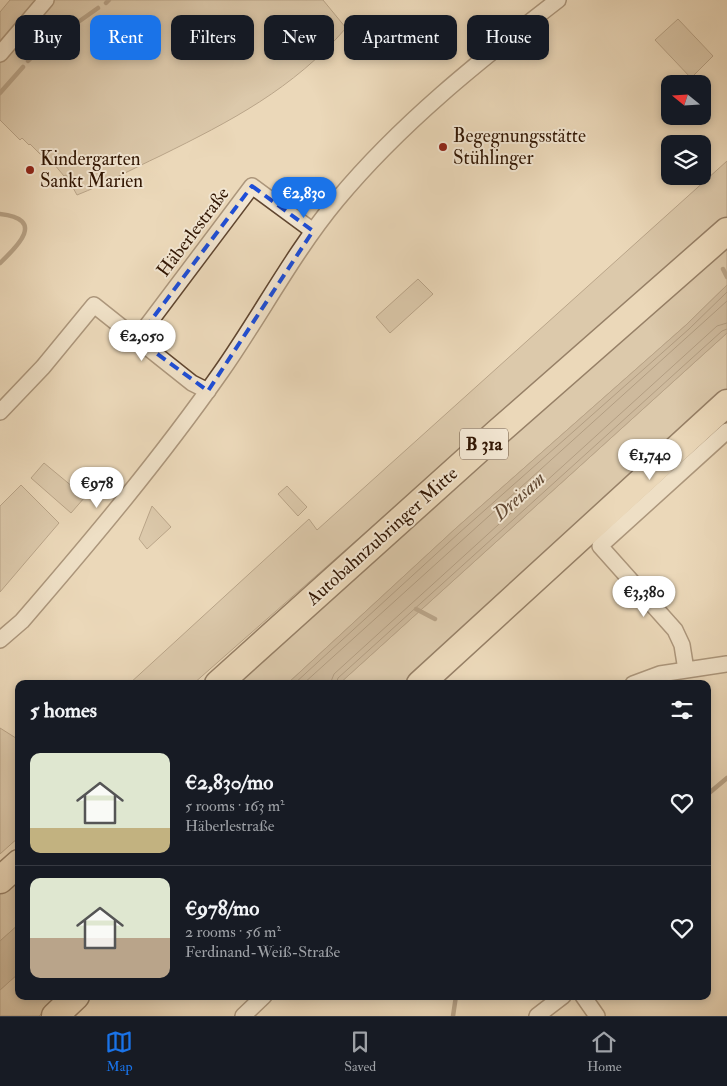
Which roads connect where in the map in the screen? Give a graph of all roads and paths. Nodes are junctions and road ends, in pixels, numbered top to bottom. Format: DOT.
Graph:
graph roads {
  1 [pos="46,0"];
  2 [pos="558,0"];
  3 [pos="0,54"];
  4 [pos="313,231"];
  5 [pos="727,231"];
  6 [pos="137,339"];
  7 [pos="208,391"];
  8 [pos="727,403"];
  9 [pos="0,412"];
  10 [pos="724,438"];
  11 [pos="0,640"];
  12 [pos="727,664"];
  13 [pos="686,670"];
  14 [pos="222,680"];
  15 [pos="424,680"];
  16 [pos="644,680"];
  17 [pos="15,867"];
  18 [pos="0,880"];
  19 [pos="72,1000"];
  20 [pos="260,1000"];
  21 [pos="558,1000"];
  22 [pos="586,1000"];
  23 [pos="55,1016"];
  24 [pos="243,1016"];
  25 [pos="537,1016"];
  26 [pos="597,1016"];
  1 -- 3 [label="street"];
  2 -- 4 [label="street"];
  4 -- 6 [label="street, Häberlestraße"];
  4 -- 7 [label="street"];
  5 -- 14 [label="highway, Autobahnzubringer Mitte / B 31a"];
  6 -- 7 [label="street"];
  6 -- 9 [label="street"];
  7 -- 11 [label="street"];
  8 -- 15 [label="highway"];
  10 -- 13 [label="street"];
  12 -- 13 [label="street"];
  13 -- 16 [label="street"];
  17 -- 18 [label="highway"];
  19 -- 23 [label="highway"];
  20 -- 24 [label="street"];
  21 -- 25 [label="street"];
  22 -- 26 [label="street"];
}
